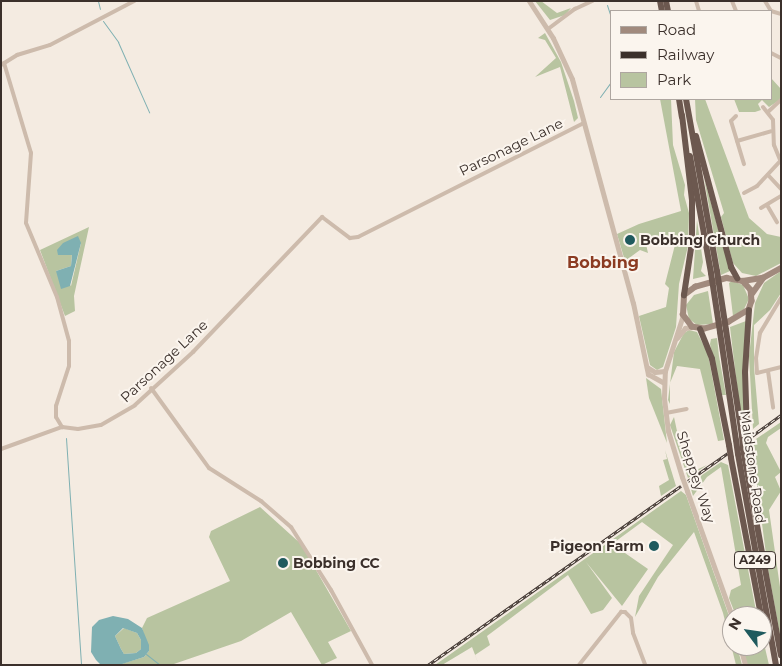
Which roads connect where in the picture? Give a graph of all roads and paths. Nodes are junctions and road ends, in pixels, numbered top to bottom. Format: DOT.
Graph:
graph roads {
  1 [pos="134,1"];
  2 [pos="529,1"];
  3 [pos="592,1"];
  4 [pos="548,29"];
  5 [pos="3,64"];
  6 [pos="679,100"];
  7 [pos="686,100"];
  8 [pos="781,100"];
  9 [pos="763,107"];
  10 [pos="769,111"];
  11 [pos="682,115"];
  12 [pos="689,116"];
  13 [pos="736,116"];
  14 [pos="584,123"];
  15 [pos="771,131"];
  16 [pos="737,141"];
  17 [pos="781,160"];
  18 [pos="744,164"];
  19 [pos="768,175"];
  20 [pos="781,189"];
  21 [pos="744,193"];
  22 [pos="781,196"];
  23 [pos="767,205"];
  24 [pos="761,208"];
  25 [pos="776,222"];
  26 [pos="781,268"];
  27 [pos="714,272"];
  28 [pos="763,278"];
  29 [pos="740,280"];
  30 [pos="752,294"];
  31 [pos="684,296"];
  32 [pos="781,298"];
  33 [pos="749,310"];
  34 [pos="682,314"];
  35 [pos="692,327"];
  36 [pos="700,329"];
  37 [pos="674,342"];
  38 [pos="647,367"];
  39 [pos="781,367"];
  40 [pos="666,371"];
  41 [pos="768,372"];
  42 [pos="664,383"];
  43 [pos="151,388"];
  44 [pos="773,408"];
  45 [pos="687,409"];
  46 [pos="666,413"];
  47 [pos="62,427"];
  48 [pos="741,436"];
  49 [pos="1,449"];
  50 [pos="743,450"];
  51 [pos="728,606"];
  52 [pos="760,606"];
  53 [pos="781,656"];
  54 [pos="372,665"];
  55 [pos="579,665"];
  56 [pos="645,665"];
  57 [pos="774,665"];
  1 -- 5 [label="street"];
  2 -- 4 [label="street"];
  3 -- 4 [label="street"];
  4 -- 14 [label="street"];
  5 -- 47 [label="street"];
  6 -- 11 [label="highway, A249"];
  7 -- 12 [label="highway, A249"];
  8 -- 10 [label="street"];
  9 -- 10 [label="street"];
  10 -- 15 [label="street"];
  11 -- 27 [label="highway, A249"];
  11 -- 31 [label="highway"];
  12 -- 27 [label="highway, A249"];
  12 -- 29 [label="highway"];
  13 -- 16 [label="street"];
  14 -- 38 [label="street"];
  14 -- 43 [label="street, Parsonage Lane"];
  15 -- 16 [label="street"];
  15 -- 17 [label="street"];
  16 -- 18 [label="street"];
  17 -- 19 [label="street"];
  19 -- 20 [label="street"];
  19 -- 21 [label="street"];
  22 -- 23 [label="street"];
  23 -- 24 [label="street"];
  23 -- 25 [label="street"];
  26 -- 28 [label="main road"];
  27 -- 48 [label="highway, Maidstone Road / A249, bridge"];
  28 -- 29 [label="main road"];
  28 -- 30 [label="main road"];
  29 -- 30 [label="main road"];
  29 -- 31 [label="main road"];
  30 -- 33 [label="main road"];
  31 -- 34 [label="main road"];
  32 -- 41 [label="street"];
  33 -- 36 [label="main road"];
  33 -- 48 [label="highway"];
  34 -- 35 [label="main road"];
  34 -- 37 [label="street, Sheppey Way"];
  35 -- 36 [label="main road"];
  35 -- 37 [label="street"];
  36 -- 52 [label="highway, bridge"];
  37 -- 40 [label="street, Sheppey Way"];
  38 -- 40 [label="street"];
  38 -- 42 [label="street"];
  39 -- 41 [label="street"];
  40 -- 42 [label="street, Sheppey Way"];
  41 -- 44 [label="street"];
  42 -- 46 [label="street, Sheppey Way"];
  43 -- 47 [label="street, Parsonage Lane"];
  43 -- 54 [label="street"];
  45 -- 46 [label="street"];
  46 -- 51 [label="street, Sheppey Way, bridge"];
  47 -- 49 [label="street"];
  48 -- 50 [label="highway, Maidstone Road / A249, bridge"];
  48 -- 50 [label="highway, bridge"];
  50 -- 53 [label="highway, Maidstone Road / A249"];
  50 -- 57 [label="highway, Maidstone Road / A249"];
  55 -- 56 [label="street"];
}
